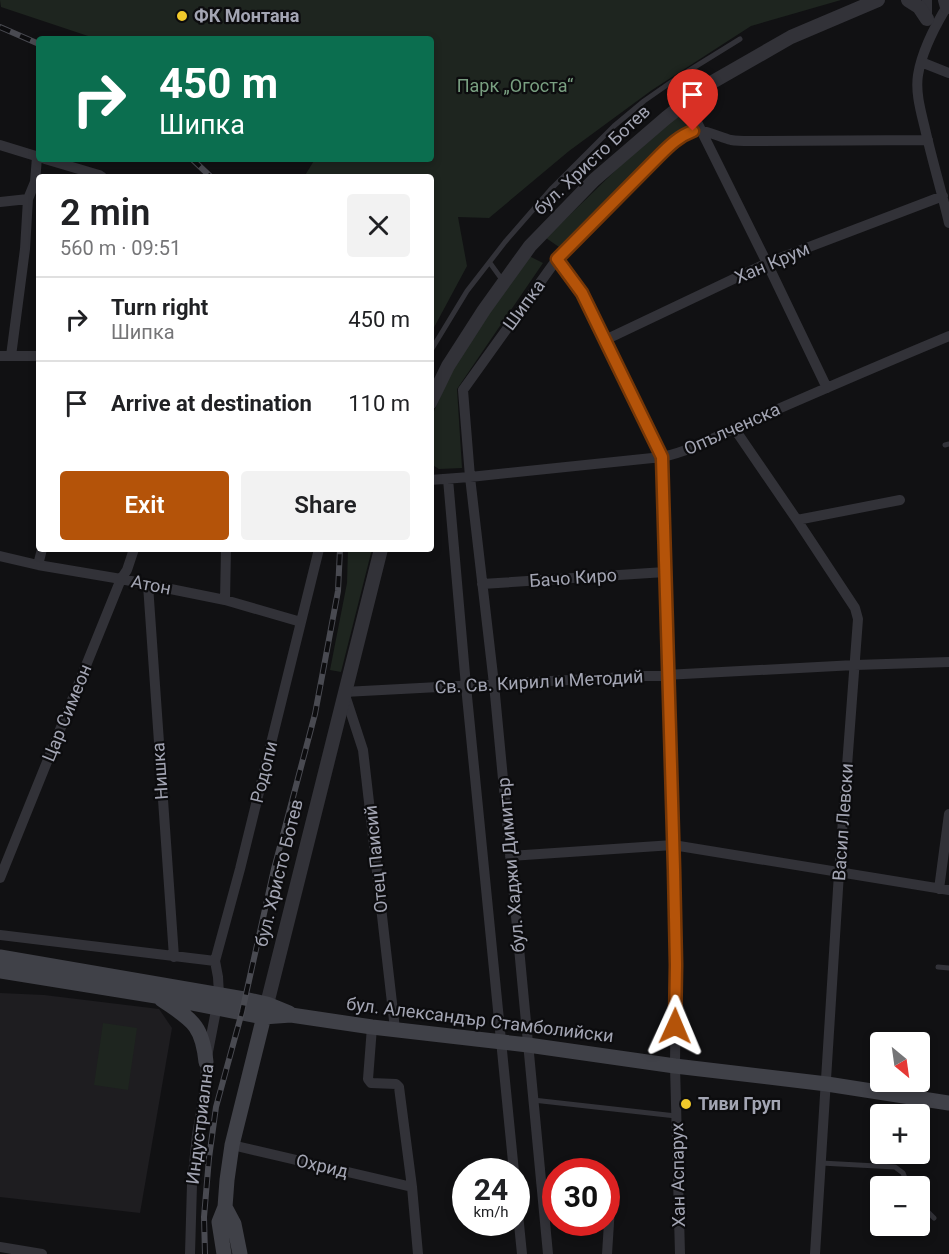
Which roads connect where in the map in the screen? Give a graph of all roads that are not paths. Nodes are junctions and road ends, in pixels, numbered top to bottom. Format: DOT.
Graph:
graph roads {
  1 [pos="878,0"];
  2 [pos="908,0"];
  3 [pos="927,0"];
  4 [pos="947,3"];
  5 [pos="927,19"];
  6 [pos="740,39"];
  7 [pos="930,40"];
  8 [pos="921,62"];
  9 [pos="949,73"];
  10 [pos="687,102"];
  11 [pos="702,132"];
  12 [pos="928,140"];
  13 [pos="0,146"];
  14 [pos="36,157"];
  15 [pos="53,162"];
  16 [pos="92,174"];
  17 [pos="36,177"];
  18 [pos="943,196"];
  19 [pos="28,199"];
  20 [pos="0,202"];
  21 [pos="949,223"];
  22 [pos="557,259"];
  23 [pos="490,263"];
  24 [pos="767,263"];
  25 [pos="504,282"];
  26 [pos="949,336"];
  27 [pos="605,340"];
  28 [pos="434,345"];
  29 [pos="5,356"];
  30 [pos="36,356"];
  31 [pos="827,388"];
  32 [pos="434,395"];
  33 [pos="734,428"];
  34 [pos="662,457"];
  35 [pos="470,477"];
  36 [pos="448,479"];
  37 [pos="434,480"];
  38 [pos="900,500"];
  39 [pos="798,520"];
  40 [pos="41,552"];
  41 [pos="133,552"];
  42 [pos="226,552"];
  43 [pos="318,552"];
  44 [pos="380,552"];
  45 [pos="0,556"];
  46 [pos="38,565"];
  47 [pos="665,572"];
  48 [pos="121,579"];
  49 [pos="482,584"];
  50 [pos="148,585"];
  51 [pos="225,600"];
  52 [pos="301,622"];
  53 [pos="949,662"];
  54 [pos="855,665"];
  55 [pos="668,675"];
  56 [pos="494,684"];
  57 [pos="466,686"];
  58 [pos="344,692"];
  59 [pos="949,814"];
  60 [pos="673,845"];
  61 [pos="510,856"];
  62 [pos="839,873"];
  63 [pos="0,878"];
  64 [pos="944,890"];
  65 [pos="0,935"];
  66 [pos="0,957"];
  67 [pos="174,957"];
  68 [pos="215,961"];
  69 [pos="938,967"];
  70 [pos="949,968"];
  71 [pos="0,970"];
  72 [pos="156,996"];
  73 [pos="218,1001"];
  74 [pos="265,1010"];
  75 [pos="372,1027"];
  76 [pos="395,1029"];
  77 [pos="501,1042"];
  78 [pos="528,1045"];
  79 [pos="206,1062"];
  80 [pos="675,1066"];
  81 [pos="826,1084"];
  82 [pos="533,1100"];
  83 [pos="949,1103"];
  84 [pos="676,1116"];
  85 [pos="232,1145"];
  86 [pos="513,1158"];
  87 [pos="821,1162"];
  88 [pos="904,1176"];
  89 [pos="412,1187"];
  90 [pos="225,1207"];
  91 [pos="930,1214"];
  92 [pos="934,1218"];
  93 [pos="520,1236"];
  94 [pos="608,1236"];
  95 [pos="0,1247"];
  96 [pos="42,1254"];
  97 [pos="190,1254"];
  98 [pos="224,1254"];
  99 [pos="240,1254"];
  100 [pos="418,1254"];
  101 [pos="522,1254"];
  102 [pos="548,1254"];
  103 [pos="607,1254"];
  104 [pos="680,1254"];
  105 [pos="815,1254"];
  1 -- 10 [label="street, бул. Христо Ботев"];
  2 -- 5 [label="street"];
  3 -- 5 [label="street"];
  4 -- 7 [label="street"];
  5 -- 7 [label="street"];
  6 -- 23 [label="lane"];
  7 -- 8 [label="street"];
  8 -- 9 [label="street"];
  8 -- 12 [label="street"];
  10 -- 11 [label="street"];
  10 -- 25 [label="street, бул. Христо Ботев"];
  11 -- 12 [label="street"];
  11 -- 22 [label="street, Шипка"];
  11 -- 24 [label="street"];
  12 -- 18 [label="street"];
  13 -- 14 [label="street"];
  15 -- 16 [label="street"];
  17 -- 19 [label="street"];
  18 -- 21 [label="street"];
  18 -- 24 [label="street, Хан Крум"];
  19 -- 20 [label="street"];
  19 -- 29 [label="street"];
  22 -- 27 [label="street, Хан Аспарух"];
  22 -- 35 [label="street, Шипка"];
  23 -- 25 [label="lane"];
  23 -- 28 [label="lane"];
  24 -- 27 [label="street, Хан Крум"];
  24 -- 31 [label="street"];
  25 -- 32 [label="street, бул. Христо Ботев"];
  26 -- 31 [label="street, Опълченска"];
  27 -- 34 [label="street, Хан Аспарух"];
  29 -- 30 [label="street"];
  31 -- 33 [label="street, Опълченска"];
  33 -- 34 [label="street, Опълченска"];
  33 -- 39 [label="street, Васил Левски"];
  34 -- 35 [label="street, Опълченска"];
  34 -- 47 [label="street, Хан Аспарух"];
  35 -- 36 [label="street, Опълченска"];
  35 -- 49 [label="street, бул. Хаджи Димитър"];
  36 -- 37 [label="street, Опълченска"];
  36 -- 57 [label="street, бул. Хаджи Димитър"];
  38 -- 39 [label="street"];
  39 -- 54 [label="street, Васил Левски"];
  40 -- 46 [label="street"];
  41 -- 48 [label="street, Цар Симеон"];
  42 -- 51 [label="street"];
  43 -- 52 [label="street, Родопи"];
  44 -- 58 [label="street, бул. Христо Ботев"];
  45 -- 46 [label="street, Атон"];
  46 -- 48 [label="street, Атон"];
  47 -- 49 [label="street, Бачо Киро"];
  47 -- 55 [label="street, Хан Аспарух"];
  48 -- 50 [label="street, Атон"];
  48 -- 63 [label="street, Цар Симеон"];
  49 -- 56 [label="street, бул. Хаджи Димитър"];
  50 -- 51 [label="street, Атон"];
  50 -- 67 [label="street, Нишка"];
  51 -- 52 [label="street, Атон"];
  52 -- 68 [label="street, Родопи"];
  53 -- 54 [label="street, Св. Св. Кирил и Методий"];
  54 -- 55 [label="street, Св. Св. Кирил и Методий"];
  54 -- 62 [label="street, Васил Левски"];
  55 -- 56 [label="street, Св. Св. Кирил и Методий"];
  55 -- 60 [label="street, Хан Аспарух"];
  56 -- 57 [label="street, Св. Св. Кирил и Методий"];
  56 -- 61 [label="street, бул. Хаджи Димитър"];
  57 -- 58 [label="street, Св. Св. Кирил и Методий"];
  57 -- 77 [label="street, бул. Хаджи Димитър"];
  58 -- 74 [label="street, бул. Христо Ботев"];
  58 -- 76 [label="street, Отец Паисий"];
  59 -- 64 [label="street"];
  60 -- 61 [label="street"];
  60 -- 62 [label="street"];
  60 -- 80 [label="street, Хан Аспарух"];
  61 -- 78 [label="street, бул. Хаджи Димитър"];
  62 -- 64 [label="street"];
  62 -- 81 [label="street, Васил Левски"];
  65 -- 67 [label="street"];
  66 -- 73 [label="main road, бул. Александър Стамболийски"];
  67 -- 68 [label="street"];
  68 -- 73 [label="street, Родопи"];
  69 -- 70 [label="lane"];
  71 -- 72 [label="main road, бул. Александър Стамболийски"];
  72 -- 73 [label="main road, бул. Александър Стамболийски"];
  72 -- 79 [label="main road"];
  73 -- 74 [label="main road, бул. Александър Стамболийски"];
  73 -- 79 [label="street, Индустриална"];
  74 -- 75 [label="main road, бул. Александър Стамболийски"];
  74 -- 85 [label="main road, бул. Христо Ботев"];
  75 -- 76 [label="main road, бул. Александър Стамболийски"];
  75 -- 89 [label="street"];
  76 -- 77 [label="main road, бул. Александър Стамболийски"];
  77 -- 78 [label="main road, бул. Александър Стамболийски"];
  77 -- 86 [label="street, бул. Хаджи Димитър"];
  78 -- 80 [label="main road, бул. Александър Стамболийски"];
  78 -- 82 [label="street, бул. Хаджи Димитър"];
  79 -- 97 [label="street, Индустриална"];
  80 -- 81 [label="main road, бул. Александър Стамболийски"];
  80 -- 84 [label="street, Хан Аспарух"];
  81 -- 83 [label="main road, бул. Александър Стамболийски"];
  81 -- 87 [label="street, Васил Левски"];
  82 -- 84 [label="lane"];
  82 -- 102 [label="street, бул. Хаджи Димитър"];
  84 -- 104 [label="street, Хан Аспарух"];
  85 -- 89 [label="street, Охрид"];
  85 -- 90 [label="main road, бул. Христо Ботев"];
  87 -- 88 [label="lane"];
  87 -- 105 [label="street, Васил Левски"];
  89 -- 100 [label="street"];
  90 -- 98 [label="main road, бул. Христо Ботев"];
  90 -- 99 [label="main road, бул. Христо Ботев"];
  91 -- 92 [label="lane"];
  93 -- 101 [label="street"];
  94 -- 103 [label="street"];
  95 -- 96 [label="street"];
}
